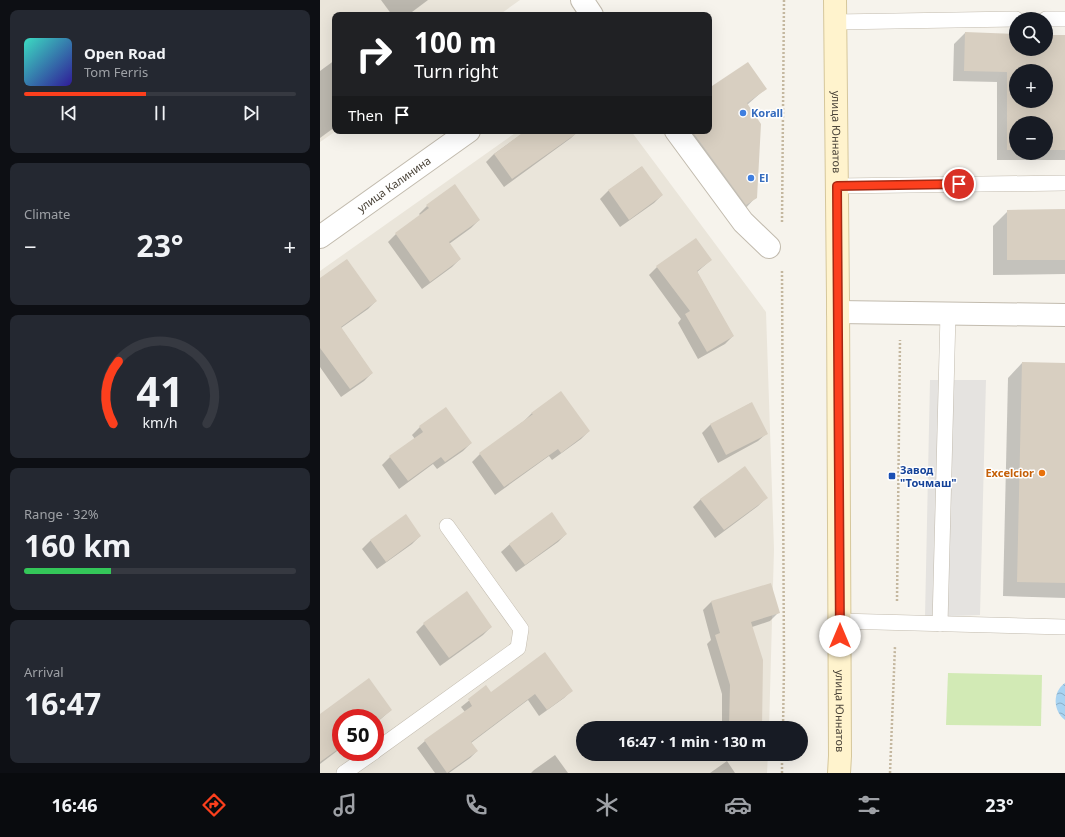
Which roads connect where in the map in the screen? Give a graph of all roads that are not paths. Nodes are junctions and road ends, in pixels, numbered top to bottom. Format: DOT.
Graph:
graph roads {
  1 [pos="582,0"];
  2 [pos="835,0"];
  3 [pos="590,12"];
  4 [pos="1009,19"];
  5 [pos="1053,19"];
  6 [pos="1065,19"];
  7 [pos="835,22"];
  8 [pos="465,134"];
  9 [pos="678,134"];
  10 [pos="1065,183"];
  11 [pos="837,186"];
  12 [pos="320,237"];
  13 [pos="769,247"];
  14 [pos="838,312"];
  15 [pos="948,314"];
  16 [pos="1065,316"];
  17 [pos="447,526"];
  18 [pos="840,621"];
  19 [pos="940,624"];
  20 [pos="1065,627"];
  21 [pos="384,745"];
  22 [pos="361,761"];
  23 [pos="344,773"];
  24 [pos="839,773"];
  1 -- 3 [label="street"];
  2 -- 7 [label="main road, улица Юннатов"];
  4 -- 7 [label="lane"];
  5 -- 6 [label="lane"];
  7 -- 11 [label="main road, улица Юннатов"];
  8 -- 12 [label="street, улица Калинина"];
  9 -- 13 [label="street"];
  10 -- 11 [label="lane"];
  11 -- 14 [label="main road, улица Юннатов"];
  14 -- 15 [label="street"];
  14 -- 18 [label="main road, улица Юннатов"];
  15 -- 16 [label="street"];
  15 -- 19 [label="lane"];
  17 -- 21 [label="lane"];
  18 -- 19 [label="lane"];
  18 -- 24 [label="main road, улица Юннатов"];
  19 -- 20 [label="lane"];
  22 -- 23 [label="lane"];
}
